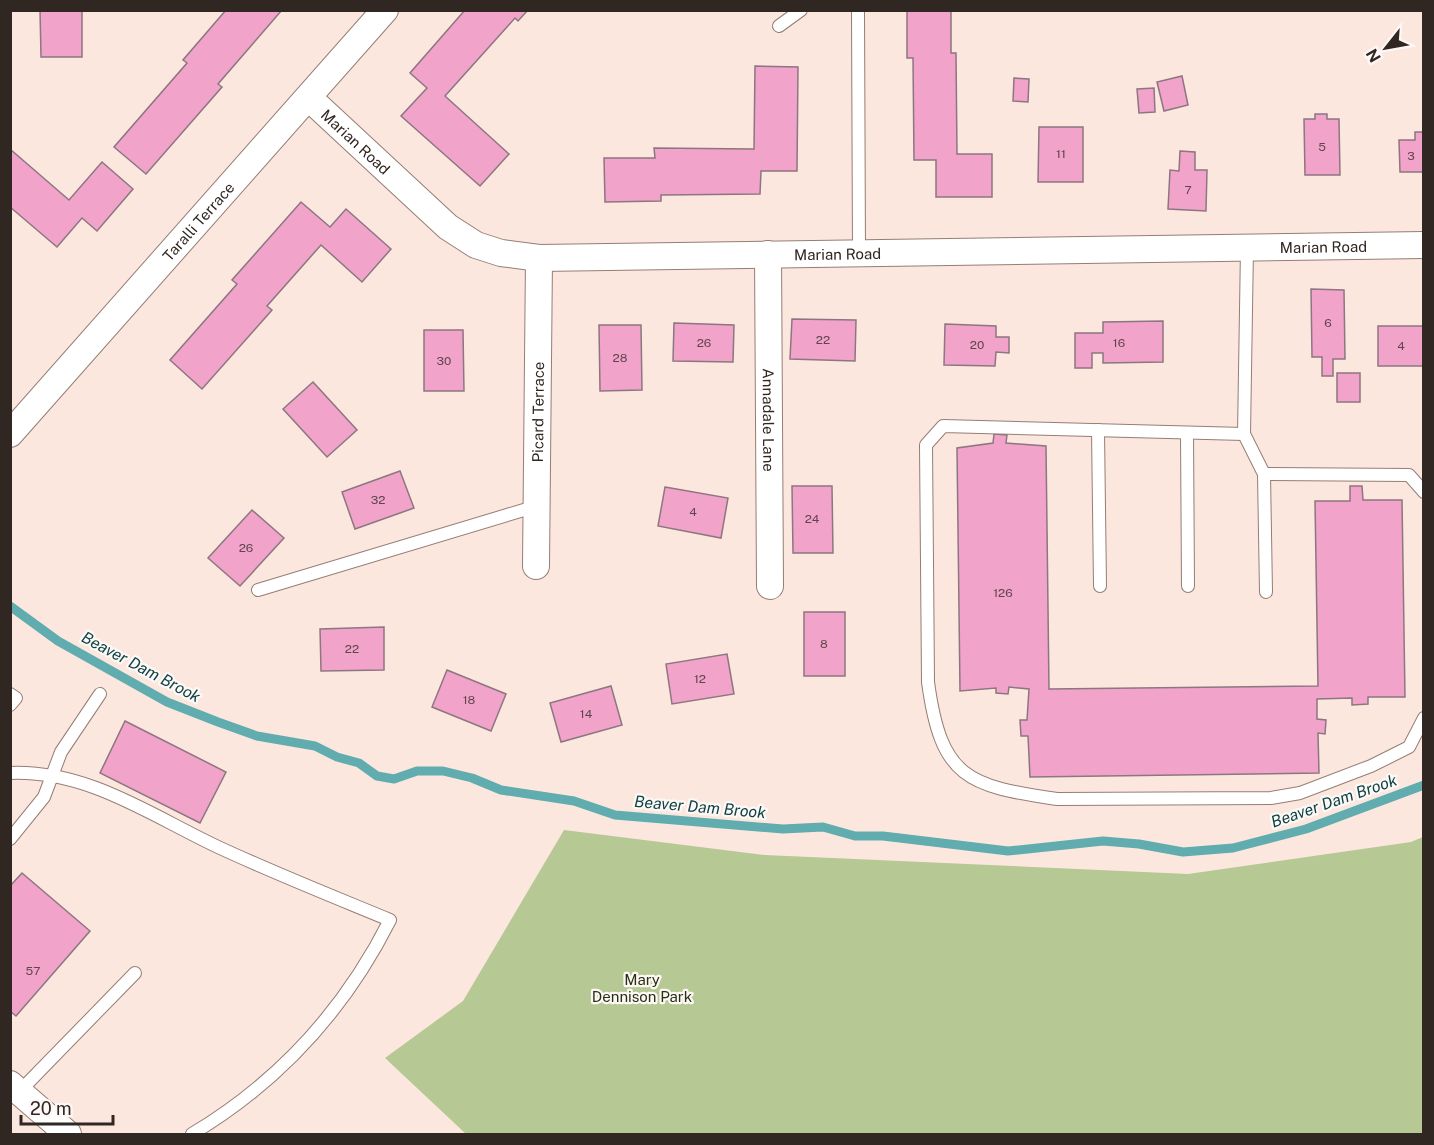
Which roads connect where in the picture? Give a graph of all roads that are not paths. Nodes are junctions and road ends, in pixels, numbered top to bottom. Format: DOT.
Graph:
graph roads {
  1 [pos="385,10"];
  2 [pos="801,10"];
  3 [pos="858,10"];
  4 [pos="780,26"];
  5 [pos="309,98"];
  6 [pos="1424,246"];
  7 [pos="1247,248"];
  8 [pos="859,253"];
  9 [pos="768,254"];
  10 [pos="539,258"];
  11 [pos="1098,430"];
  12 [pos="1187,433"];
  13 [pos="10,434"];
  14 [pos="1244,434"];
  15 [pos="1264,474"];
  16 [pos="1424,492"];
  17 [pos="537,506"];
  18 [pos="536,566"];
  19 [pos="770,586"];
  20 [pos="1100,586"];
  21 [pos="1188,586"];
  22 [pos="258,590"];
  23 [pos="1266,592"];
  24 [pos="10,694"];
  25 [pos="100,694"];
  26 [pos="10,705"];
  27 [pos="1424,717"];
  28 [pos="10,773"];
  29 [pos="51,774"];
  30 [pos="10,839"];
  31 [pos="135,973"];
  32 [pos="15,1088"];
  33 [pos="68,1134"];
  34 [pos="192,1134"];
  1 -- 5 [label="street, Taralli Terrace"];
  2 -- 4 [label="lane"];
  3 -- 8 [label="lane"];
  5 -- 10 [label="street, Marian Road"];
  5 -- 13 [label="street, Taralli Terrace"];
  6 -- 7 [label="street, Marian Road"];
  7 -- 8 [label="street, Marian Road"];
  7 -- 14 [label="lane"];
  8 -- 9 [label="street, Marian Road"];
  9 -- 10 [label="street, Marian Road"];
  9 -- 19 [label="street, Annadale Lane"];
  10 -- 17 [label="street, Picard Terrace"];
  11 -- 12 [label="lane"];
  11 -- 20 [label="lane"];
  11 -- 27 [label="lane"];
  12 -- 14 [label="lane"];
  12 -- 21 [label="lane"];
  14 -- 15 [label="lane"];
  15 -- 16 [label="lane"];
  15 -- 23 [label="lane"];
  17 -- 18 [label="street, Picard Terrace"];
  17 -- 22 [label="lane"];
  24 -- 26 [label="lane"];
  25 -- 29 [label="lane"];
  28 -- 29 [label="lane"];
  29 -- 30 [label="lane"];
  29 -- 34 [label="lane"];
  31 -- 32 [label="lane"];
  32 -- 33 [label="street"];
}
